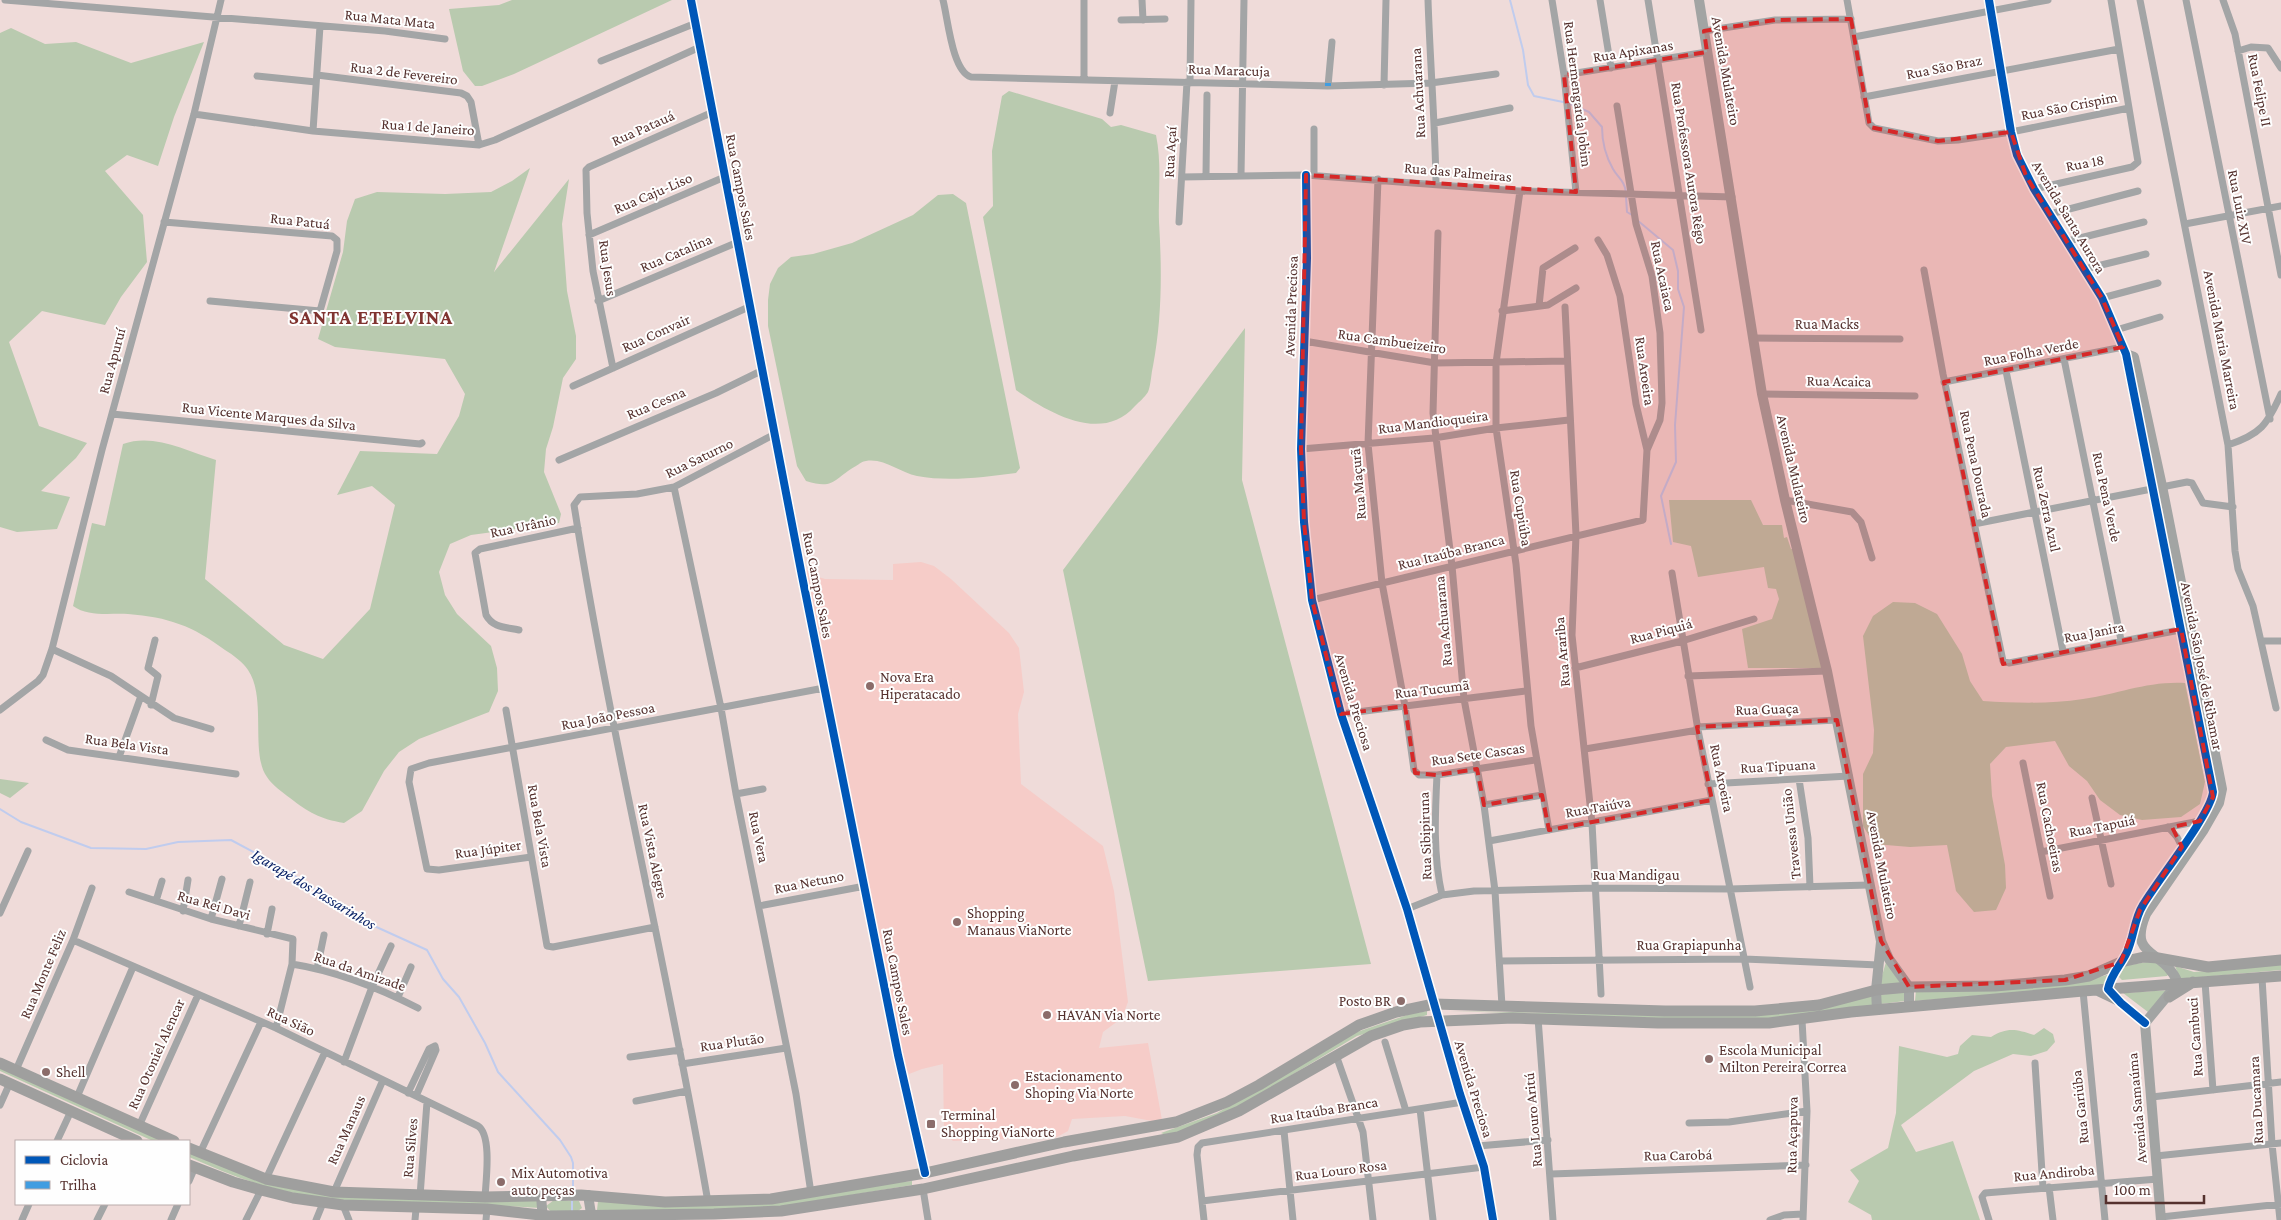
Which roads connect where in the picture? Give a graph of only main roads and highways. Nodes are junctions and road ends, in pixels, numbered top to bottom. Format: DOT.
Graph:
graph roads {
  1 [pos="2281,960"];
  2 [pos="2281,976"];
  3 [pos="2193,982"];
  4 [pos="2103,989"];
  5 [pos="2169,997"];
  6 [pos="2118,1000"];
  7 [pos="0,1063"];
  8 [pos="5,1082"];
  9 [pos="132,1140"];
  10 [pos="172,1140"];
  11 [pos="190,1148"];
  12 [pos="192,1166"];
  13 [pos="415,1214"];
  14 [pos="487,1215"];
  15 [pos="545,1217"];
  16 [pos="589,1217"];
  17 [pos="715,1217"];
  18 [pos="606,1218"];
  1 -- 11 [label="main road"];
  2 -- 3 [label="main road"];
  3 -- 4 [label="main road"];
  3 -- 5 [label="main road"];
  4 -- 6 [label="main road"];
  4 -- 17 [label="main road"];
  7 -- 10 [label="main road"];
  8 -- 9 [label="main road"];
  12 -- 13 [label="main road"];
  13 -- 14 [label="main road"];
  14 -- 15 [label="main road"];
  15 -- 16 [label="main road"];
  16 -- 18 [label="main road"];
  17 -- 18 [label="main road"];
}
